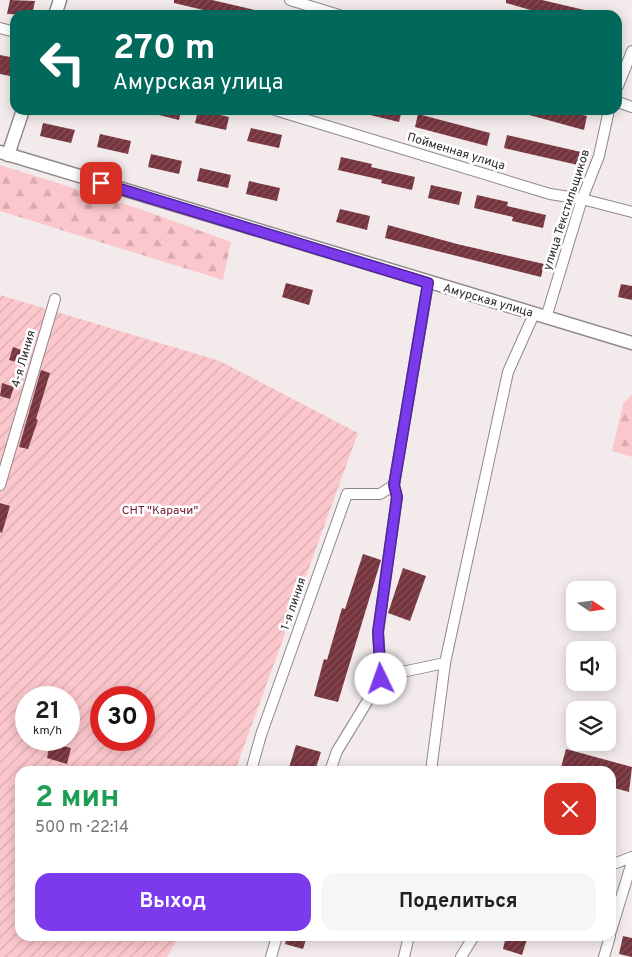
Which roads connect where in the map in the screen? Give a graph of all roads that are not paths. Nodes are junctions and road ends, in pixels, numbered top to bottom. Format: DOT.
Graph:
graph roads {
  1 [pos="290,0"];
  2 [pos="323,10"];
  3 [pos="632,51"];
  4 [pos="622,76"];
  5 [pos="21,115"];
  6 [pos="290,115"];
  7 [pos="608,115"];
  8 [pos="4,154"];
  9 [pos="582,198"];
  10 [pos="632,212"];
  11 [pos="428,283"];
  12 [pos="55,298"];
  13 [pos="540,316"];
  14 [pos="632,343"];
  15 [pos="0,485"];
  16 [pos="394,485"];
  17 [pos="445,663"];
  18 [pos="381,679"];
  19 [pos="252,766"];
  20 [pos="332,766"];
  21 [pos="432,766"];
  22 [pos="632,857"];
  23 [pos="616,862"];
  24 [pos="632,862"];
  25 [pos="616,915"];
  26 [pos="276,941"];
  27 [pos="408,941"];
  28 [pos="471,941"];
  29 [pos="609,941"];
  30 [pos="271,957"];
  31 [pos="404,957"];
  32 [pos="461,957"];
  33 [pos="604,957"];
  1 -- 2 [label="street"];
  3 -- 4 [label="street"];
  5 -- 8 [label="street"];
  6 -- 9 [label="street, Пойменная улица"];
  7 -- 9 [label="street, улица Текстильщиков"];
  8 -- 11 [label="street, Амурская улица"];
  9 -- 10 [label="street, Пойменная улица"];
  9 -- 13 [label="street, улица Текстильщиков"];
  11 -- 13 [label="street, Амурская улица"];
  11 -- 16 [label="street"];
  12 -- 15 [label="street, 4-я Линия"];
  13 -- 14 [label="street, Амурская улица"];
  13 -- 17 [label="street, улица Текстильщиков"];
  16 -- 18 [label="street"];
  16 -- 19 [label="street, 1-я линия"];
  17 -- 18 [label="street"];
  17 -- 21 [label="street, улица Текстильщиков"];
  18 -- 20 [label="street"];
  22 -- 23 [label="street"];
  24 -- 25 [label="street"];
  26 -- 30 [label="street"];
  27 -- 31 [label="street"];
  28 -- 32 [label="street"];
  29 -- 33 [label="street"];
}
